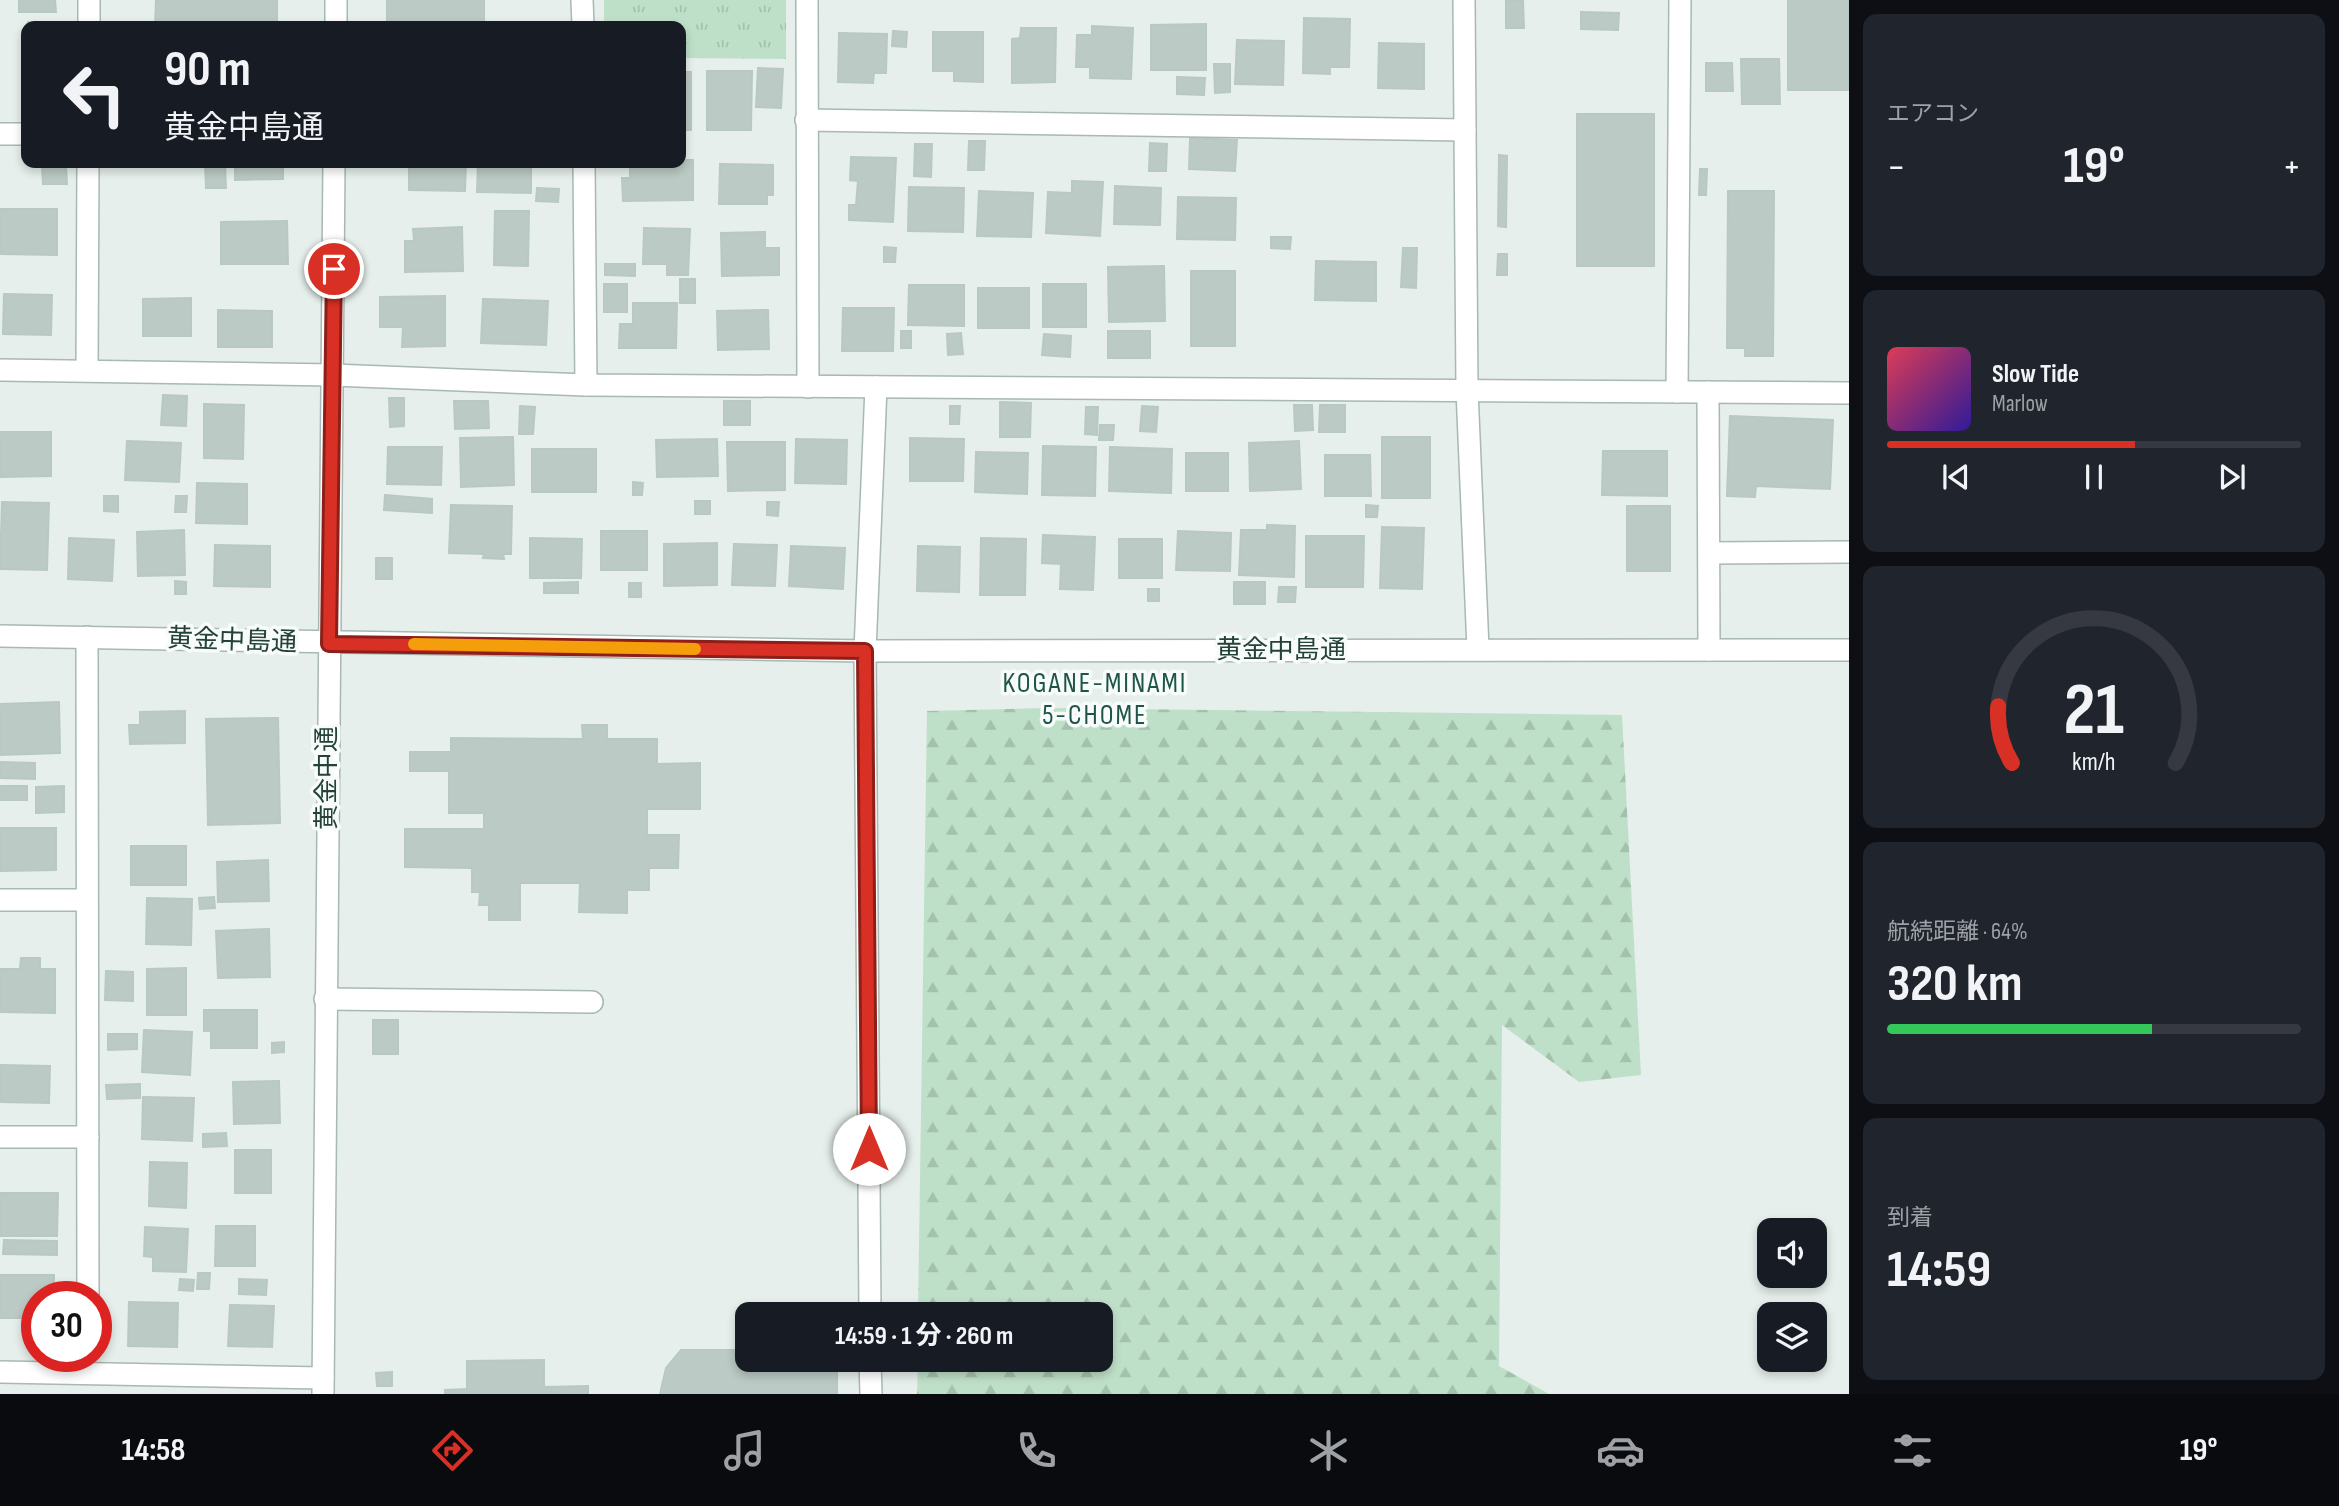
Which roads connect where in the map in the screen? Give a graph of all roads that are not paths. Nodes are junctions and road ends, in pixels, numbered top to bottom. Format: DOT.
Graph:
graph roads {
  1 [pos="89,0"];
  2 [pos="336,0"];
  3 [pos="582,0"];
  4 [pos="807,0"];
  5 [pos="1464,0"];
  6 [pos="1680,0"];
  7 [pos="89,21"];
  8 [pos="335,21"];
  9 [pos="583,21"];
  10 [pos="806,120"];
  11 [pos="1465,130"];
  12 [pos="0,134"];
  13 [pos="21,134"];
  14 [pos="88,168"];
  15 [pos="334,168"];
  16 [pos="584,168"];
  17 [pos="0,370"];
  18 [pos="87,370"];
  19 [pos="333,375"];
  20 [pos="586,385"];
  21 [pos="808,387"];
  22 [pos="876,387"];
  23 [pos="1466,390"];
  24 [pos="1677,392"];
  25 [pos="1708,392"];
  26 [pos="1849,393"];
  27 [pos="1849,552"];
  28 [pos="1709,553"];
  29 [pos="0,636"];
  30 [pos="87,637"];
  31 [pos="329,644"];
  32 [pos="1478,649"];
  33 [pos="1709,650"];
  34 [pos="1849,650"];
  35 [pos="865,651"];
  36 [pos="0,900"];
  37 [pos="85,900"];
  38 [pos="325,999"];
  39 [pos="592,1002"];
  40 [pos="88,1137"];
  41 [pos="0,1138"];
  42 [pos="88,1281"];
  43 [pos="870,1302"];
  44 [pos="112,1367"];
  45 [pos="21,1370"];
  46 [pos="0,1372"];
  47 [pos="870,1372"];
  48 [pos="323,1386"];
  49 [pos="871,1394"];
  1 -- 7 [label="street"];
  2 -- 8 [label="street"];
  3 -- 9 [label="street"];
  4 -- 10 [label="street"];
  5 -- 11 [label="street"];
  6 -- 24 [label="street"];
  10 -- 11 [label="street"];
  10 -- 21 [label="street"];
  11 -- 23 [label="street"];
  12 -- 13 [label="street"];
  14 -- 18 [label="street"];
  15 -- 19 [label="street, 黄金中通"];
  16 -- 20 [label="street"];
  17 -- 18 [label="street"];
  18 -- 19 [label="street"];
  19 -- 20 [label="street"];
  19 -- 31 [label="street, 黄金中通"];
  20 -- 21 [label="street"];
  21 -- 22 [label="street"];
  22 -- 23 [label="street"];
  22 -- 35 [label="street"];
  23 -- 24 [label="street"];
  23 -- 32 [label="street"];
  24 -- 25 [label="street"];
  25 -- 26 [label="street"];
  25 -- 28 [label="street"];
  27 -- 28 [label="street"];
  28 -- 33 [label="street"];
  29 -- 30 [label="street, 黄金中島通"];
  30 -- 31 [label="street, 黄金中島通"];
  30 -- 37 [label="street"];
  31 -- 35 [label="street, 黄金中島通"];
  31 -- 38 [label="street, 黄金中通"];
  32 -- 33 [label="street, 黄金中島通"];
  32 -- 35 [label="street, 黄金中島通"];
  33 -- 34 [label="street, 黄金中島通"];
  35 -- 43 [label="street"];
  36 -- 37 [label="street"];
  37 -- 40 [label="street"];
  38 -- 39 [label="street"];
  38 -- 48 [label="street, 黄金中通"];
  40 -- 41 [label="street"];
  40 -- 42 [label="street"];
  44 -- 48 [label="street"];
  45 -- 46 [label="street"];
  47 -- 49 [label="street"];
}
